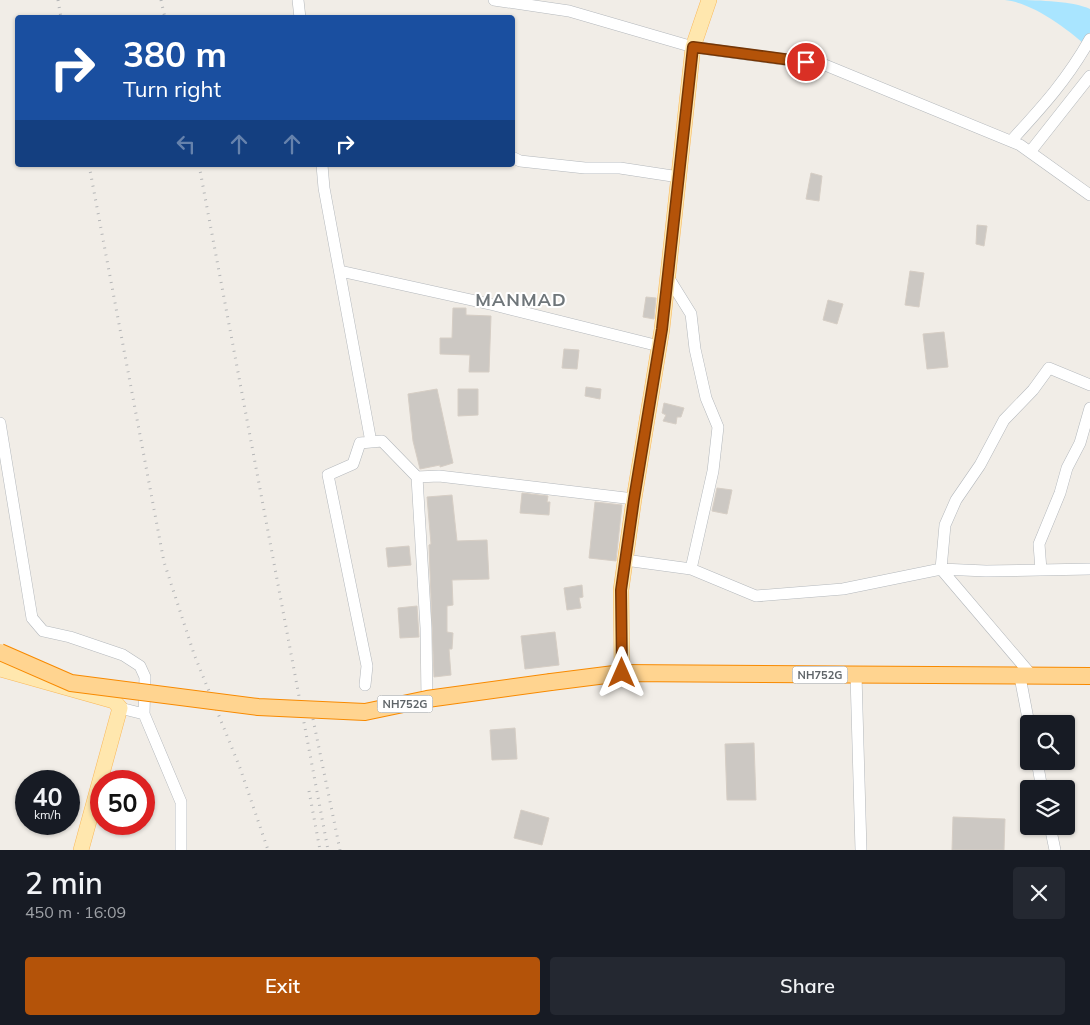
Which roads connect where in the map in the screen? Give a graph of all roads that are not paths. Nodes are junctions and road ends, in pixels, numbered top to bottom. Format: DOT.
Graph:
graph roads {
  1 [pos="298,0"];
  2 [pos="494,0"];
  3 [pos="709,0"];
  4 [pos="300,15"];
  5 [pos="1090,39"];
  6 [pos="693,47"];
  7 [pos="1089,77"];
  8 [pos="1010,141"];
  9 [pos="1030,152"];
  10 [pos="515,158"];
  11 [pos="322,167"];
  12 [pos="679,177"];
  13 [pos="1090,195"];
  14 [pos="340,271"];
  15 [pos="668,277"];
  16 [pos="659,346"];
  17 [pos="1090,385"];
  18 [pos="1090,408"];
  19 [pos="0,423"];
  20 [pos="371,442"];
  21 [pos="417,477"];
  22 [pos="634,499"];
  23 [pos="625,560"];
  24 [pos="691,569"];
  25 [pos="941,569"];
  26 [pos="1090,569"];
  27 [pos="1041,570"];
  28 [pos="0,652"];
  29 [pos="0,669"];
  30 [pos="622,673"];
  31 [pos="856,675"];
  32 [pos="1090,676"];
  33 [pos="1026,677"];
  34 [pos="365,685"];
  35 [pos="427,699"];
  36 [pos="120,708"];
  37 [pos="144,714"];
  38 [pos="1028,715"];
  39 [pos="1052,835"];
  40 [pos="80,850"];
  41 [pos="181,850"];
  42 [pos="862,850"];
  43 [pos="1055,850"];
  1 -- 4 [label="street"];
  2 -- 6 [label="street"];
  3 -- 6 [label="main road"];
  5 -- 8 [label="street"];
  6 -- 8 [label="street"];
  6 -- 12 [label="main road"];
  7 -- 9 [label="street"];
  8 -- 9 [label="street"];
  9 -- 13 [label="street"];
  10 -- 12 [label="street"];
  11 -- 14 [label="street"];
  12 -- 15 [label="main road"];
  14 -- 16 [label="street"];
  14 -- 20 [label="street"];
  15 -- 16 [label="main road"];
  15 -- 24 [label="street"];
  16 -- 22 [label="main road"];
  17 -- 25 [label="street"];
  18 -- 27 [label="street"];
  19 -- 37 [label="street"];
  20 -- 21 [label="street"];
  20 -- 34 [label="street"];
  21 -- 22 [label="street"];
  21 -- 35 [label="street"];
  22 -- 23 [label="main road"];
  23 -- 24 [label="street"];
  23 -- 30 [label="main road"];
  24 -- 25 [label="street"];
  25 -- 27 [label="street"];
  25 -- 33 [label="street"];
  26 -- 27 [label="street"];
  28 -- 35 [label="highway, NH752G, bridge"];
  29 -- 36 [label="main road"];
  30 -- 31 [label="highway, NH752G"];
  30 -- 35 [label="highway, NH752G, bridge"];
  31 -- 33 [label="highway, NH752G"];
  31 -- 42 [label="street"];
  32 -- 33 [label="highway, NH752G"];
  33 -- 38 [label="street"];
  36 -- 37 [label="street"];
  36 -- 40 [label="main road"];
  37 -- 41 [label="street"];
  39 -- 43 [label="street"];
}
